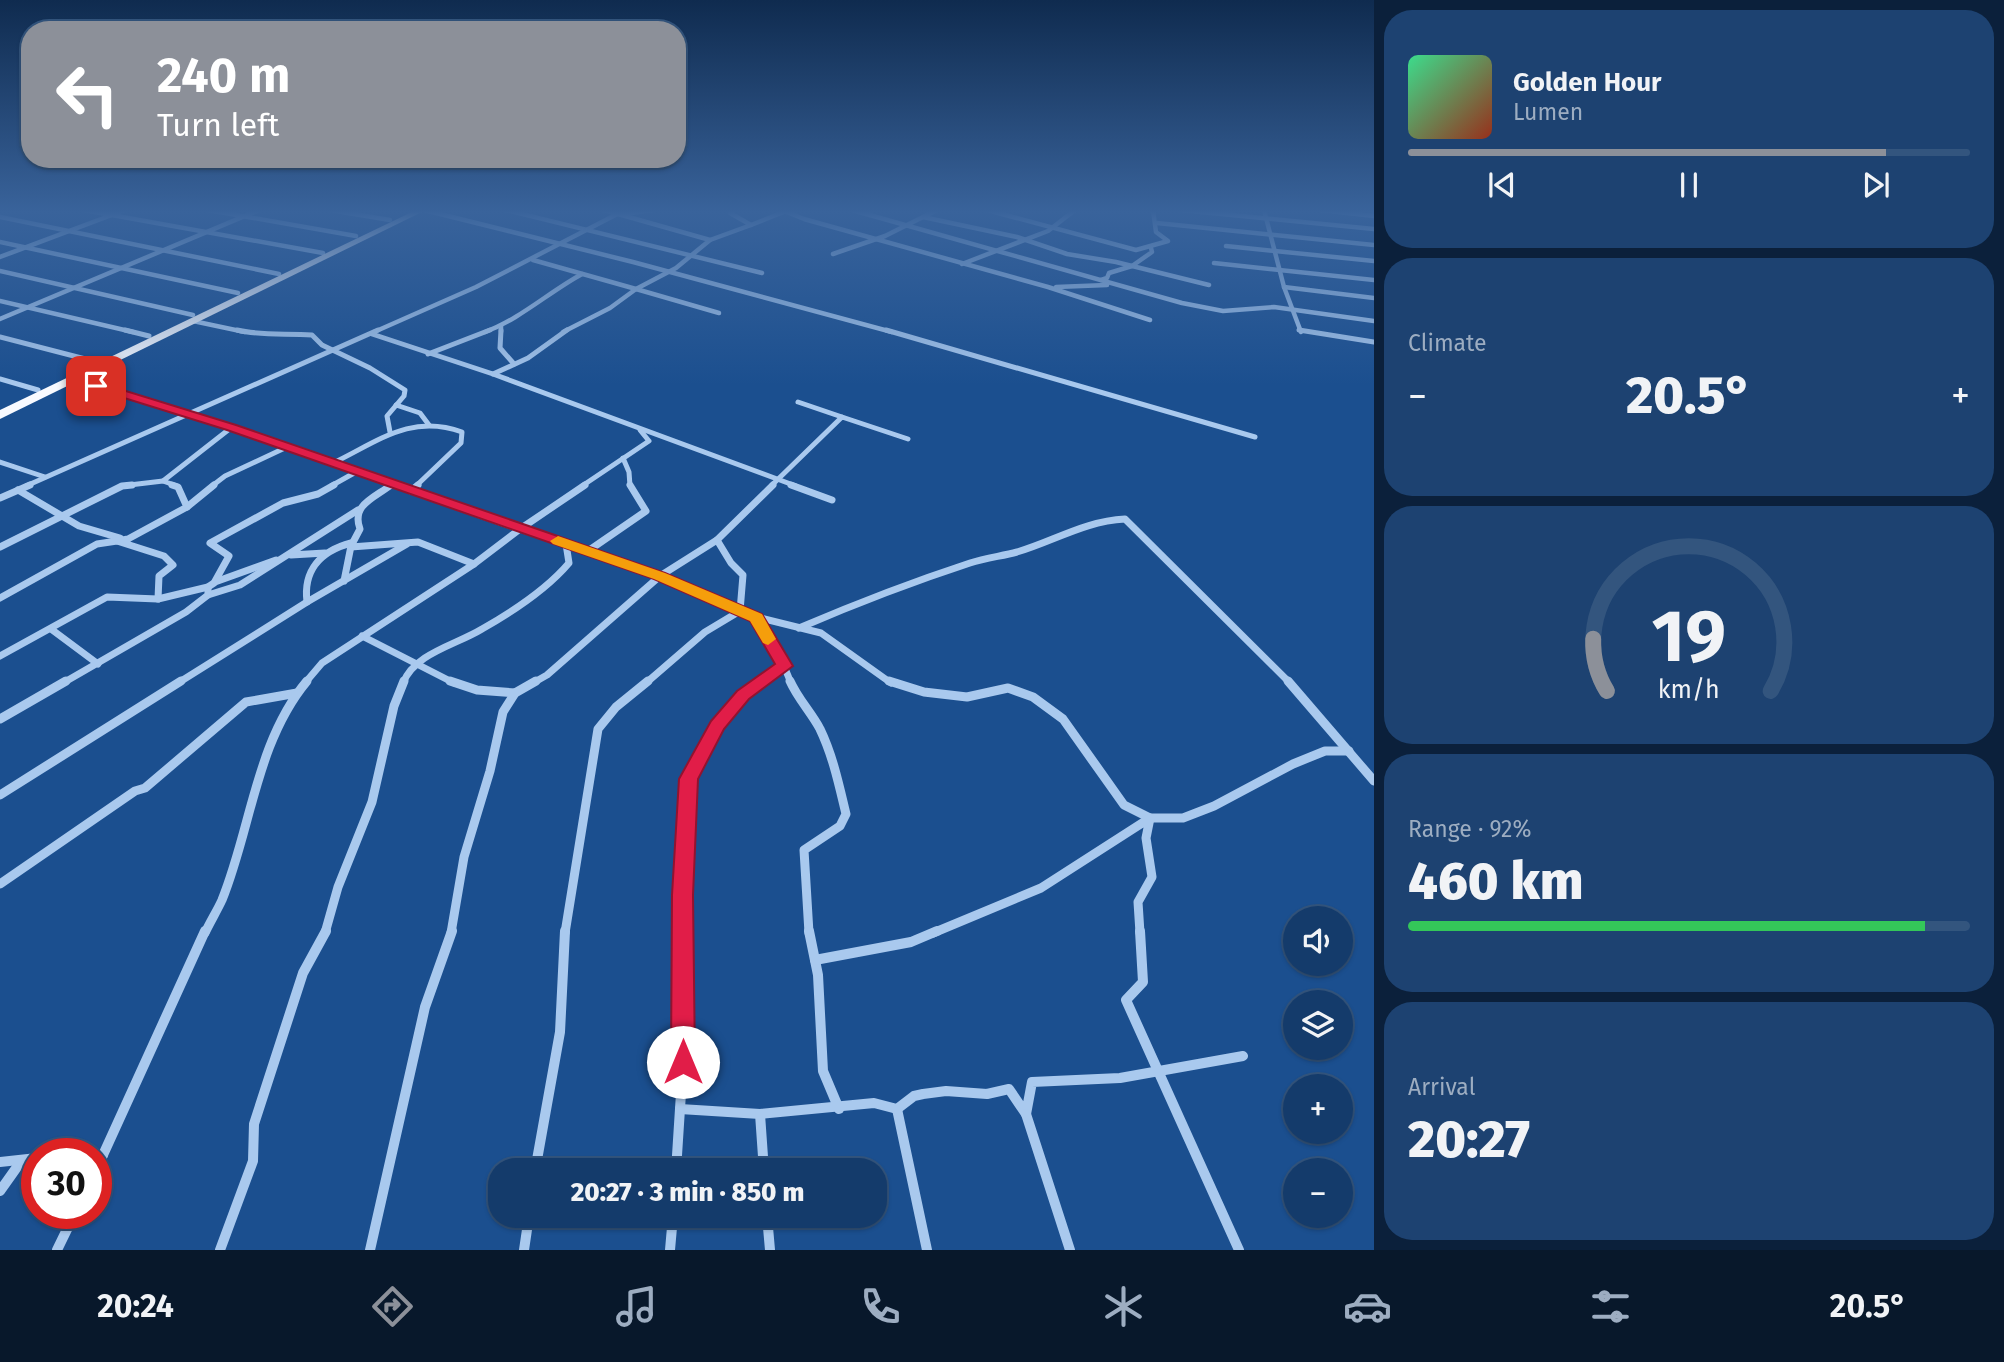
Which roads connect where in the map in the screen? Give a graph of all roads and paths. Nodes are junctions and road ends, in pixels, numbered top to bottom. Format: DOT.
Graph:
graph roads {
  1 [pos="123,268"];
  2 [pos="125,268"];
  3 [pos="253,268"];
  4 [pos="291,268"];
  5 [pos="299,268"];
  6 [pos="514,268"];
  7 [pos="562,268"];
  8 [pos="654,268"];
  9 [pos="672,268"];
  10 [pos="744,268"];
  11 [pos="978,268"];
  12 [pos="1054,268"];
  13 [pos="1125,268"];
  14 [pos="1141,268"];
  15 [pos="1273,268"];
  16 [pos="1280,269"];
  17 [pos="0,271"];
  18 [pos="667,272"];
  19 [pos="762,273"];
  20 [pos="279,274"];
  21 [pos="582,274"];
  22 [pos="1374,280"];
  23 [pos="1100,281"];
  24 [pos="1114,284"];
  25 [pos="1209,285"];
  26 [pos="1048,287"];
  27 [pos="1284,287"];
  28 [pos="75,288"];
  29 [pos="636,289"];
  30 [pos="238,293"];
  31 [pos="1374,298"];
  32 [pos="0,301"];
  33 [pos="28,307"];
  34 [pos="1293,311"];
  35 [pos="719,313"];
  36 [pos="193,318"];
  37 [pos="0,319"];
  38 [pos="1150,320"];
  39 [pos="1374,321"];
  40 [pos="501,326"];
  41 [pos="372,334"];
  42 [pos="149,336"];
  43 [pos="0,337"];
  44 [pos="1374,342"];
  45 [pos="335,351"];
  46 [pos="426,354"];
  47 [pos="97,362"];
  48 [pos="514,364"];
  49 [pos="494,374"];
  50 [pos="0,379"];
  51 [pos="74,379"];
  52 [pos="38,390"];
  53 [pos="798,402"];
  54 [pos="396,405"];
  55 [pos="0,408"];
  56 [pos="188,413"];
  57 [pos="0,415"];
  58 [pos="842,417"];
  59 [pos="429,425"];
  60 [pos="232,427"];
  61 [pos="639,430"];
  62 [pos="390,432"];
  63 [pos="1255,437"];
  64 [pos="908,439"];
  65 [pos="287,447"];
  66 [pos="624,458"];
  67 [pos="0,462"];
  68 [pos="333,463"];
  69 [pos="356,472"];
  70 [pos="45,477"];
  71 [pos="779,480"];
  72 [pos="163,481"];
  73 [pos="393,483"];
  74 [pos="18,490"];
  75 [pos="411,491"];
  76 [pos="0,498"];
  77 [pos="832,500"];
  78 [pos="187,507"];
  79 [pos="358,510"];
  80 [pos="62,518"];
  81 [pos="520,529"];
  82 [pos="128,539"];
  83 [pos="718,540"];
  84 [pos="117,541"];
  85 [pos="407,544"];
  86 [pos="566,544"];
  87 [pos="351,545"];
  88 [pos="0,547"];
  89 [pos="588,551"];
  90 [pos="325,553"];
  91 [pos="287,556"];
  92 [pos="474,564"];
  93 [pos="660,576"];
  94 [pos="344,581"];
  95 [pos="210,588"];
  96 [pos="0,598"];
  97 [pos="158,598"];
  98 [pos="307,602"];
  99 [pos="740,611"];
  100 [pos="756,617"];
  101 [pos="799,628"];
  102 [pos="51,629"];
  103 [pos="362,636"];
  104 [pos="0,656"];
  105 [pos="98,664"];
  106 [pos="414,664"];
  107 [pos="784,666"];
  108 [pos="297,693"];
  109 [pos="515,693"];
  110 [pos="0,719"];
  111 [pos="1349,751"];
  112 [pos="1374,781"];
  113 [pos="0,795"];
  114 [pos="1150,818"];
  115 [pos="0,884"];
  116 [pos="815,960"];
  117 [pos="1243,1056"];
  118 [pos="1157,1071"];
  119 [pos="680,1109"];
  120 [pos="839,1109"];
  121 [pos="897,1109"];
  122 [pos="760,1114"];
  123 [pos="1026,1114"];
  124 [pos="108,1138"];
  125 [pos="537,1158"];
  126 [pos="677,1158"];
  127 [pos="763,1158"];
  128 [pos="21,1160"];
  129 [pos="21,1161"];
  130 [pos="0,1162"];
  131 [pos="0,1191"];
  132 [pos="527,1228"];
  133 [pos="672,1228"];
  134 [pos="768,1228"];
  135 [pos="67,1229"];
  136 [pos="57,1250"];
  137 [pos="220,1250"];
  138 [pos="370,1250"];
  139 [pos="524,1250"];
  140 [pos="670,1250"];
  141 [pos="770,1250"];
  142 [pos="927,1250"];
  143 [pos="1070,1250"];
  144 [pos="1239,1250"];
  1 -- 28 [label="street"];
  2 -- 30 [label="street"];
  3 -- 20 [label="street"];
  4 -- 20 [label="highway"];
  5 -- 36 [label="highway"];
  6 -- 41 [label="street"];
  7 -- 21 [label="street"];
  8 -- 18 [label="street"];
  9 -- 18 [label="street"];
  10 -- 19 [label="street"];
  11 -- 26 [label="street"];
  12 -- 23 [label="street"];
  13 -- 23 [label="street"];
  14 -- 25 [label="street"];
  15 -- 16 [label="street"];
  16 -- 22 [label="street"];
  16 -- 27 [label="street"];
  17 -- 28 [label="street"];
  18 -- 29 [label="street"];
  18 -- 63 [label="street"];
  20 -- 30 [label="highway"];
  21 -- 29 [label="street"];
  21 -- 40 [label="street"];
  23 -- 24 [label="street"];
  24 -- 26 [label="street"];
  24 -- 34 [label="street"];
  26 -- 38 [label="street"];
  27 -- 31 [label="street"];
  27 -- 34 [label="street"];
  28 -- 33 [label="street"];
  28 -- 36 [label="street"];
  29 -- 35 [label="street"];
  29 -- 48 [label="street"];
  30 -- 36 [label="highway"];
  32 -- 33 [label="street"];
  33 -- 37 [label="street"];
  33 -- 42 [label="street"];
  34 -- 39 [label="street"];
  34 -- 44 [label="street"];
  36 -- 42 [label="highway"];
  36 -- 45 [label="street"];
  36 -- 51 [label="highway"];
  40 -- 46 [label="street"];
  40 -- 48 [label="street"];
  41 -- 45 [label="street"];
  41 -- 46 [label="street"];
  42 -- 47 [label="highway"];
  43 -- 47 [label="street"];
  45 -- 54 [label="street"];
  45 -- 56 [label="street"];
  46 -- 49 [label="street"];
  47 -- 52 [label="highway"];
  48 -- 49 [label="street"];
  49 -- 61 [label="street"];
  50 -- 52 [label="street"];
  51 -- 56 [label="street"];
  51 -- 57 [label="highway"];
  52 -- 55 [label="highway"];
  53 -- 58 [label="street"];
  54 -- 59 [label="street"];
  54 -- 62 [label="street"];
  56 -- 60 [label="street"];
  56 -- 70 [label="street"];
  58 -- 64 [label="street"];
  58 -- 71 [label="street"];
  59 -- 62 [label="street"];
  59 -- 75 [label="street"];
  60 -- 65 [label="street"];
  60 -- 72 [label="street"];
  61 -- 66 [label="street"];
  61 -- 71 [label="street"];
  62 -- 68 [label="street"];
  65 -- 68 [label="street"];
  65 -- 78 [label="street"];
  66 -- 81 [label="street"];
  66 -- 89 [label="street"];
  67 -- 70 [label="street"];
  68 -- 69 [label="street"];
  69 -- 73 [label="street"];
  69 -- 95 [label="street"];
  70 -- 74 [label="street"];
  71 -- 77 [label="street"];
  71 -- 83 [label="street"];
  72 -- 78 [label="street"];
  72 -- 80 [label="street"];
  73 -- 75 [label="street"];
  73 -- 79 [label="street"];
  74 -- 76 [label="street"];
  74 -- 80 [label="street"];
  75 -- 81 [label="street"];
  78 -- 82 [label="street"];
  79 -- 87 [label="street"];
  79 -- 91 [label="street"];
  80 -- 82 [label="street"];
  80 -- 88 [label="street"];
  81 -- 86 [label="street"];
  81 -- 92 [label="street"];
  82 -- 84 [label="street"];
  83 -- 93 [label="street"];
  83 -- 99 [label="street"];
  84 -- 96 [label="street"];
  84 -- 97 [label="street"];
  85 -- 87 [label="street"];
  85 -- 92 [label="street"];
  85 -- 94 [label="street"];
  86 -- 89 [label="street"];
  86 -- 106 [label="street"];
  87 -- 90 [label="street"];
  87 -- 94 [label="street"];
  89 -- 93 [label="street"];
  90 -- 91 [label="street"];
  90 -- 98 [label="street"];
  91 -- 95 [label="street"];
  91 -- 95 [label="street"];
  92 -- 103 [label="street"];
  93 -- 99 [label="street"];
  93 -- 109 [label="street"];
  94 -- 98 [label="street"];
  95 -- 97 [label="street"];
  95 -- 105 [label="street"];
  97 -- 102 [label="street"];
  98 -- 113 [label="street"];
  99 -- 100 [label="street"];
  99 -- 125 [label="street"];
  100 -- 101 [label="street"];
  100 -- 107 [label="street"];
  101 -- 111 [label="street"];
  101 -- 114 [label="street"];
  102 -- 104 [label="street"];
  102 -- 105 [label="street"];
  103 -- 106 [label="street"];
  103 -- 108 [label="street"];
  105 -- 110 [label="street"];
  106 -- 109 [label="street"];
  106 -- 137 [label="street"];
  107 -- 116 [label="street"];
  107 -- 119 [label="street"];
  108 -- 115 [label="street"];
  108 -- 124 [label="street"];
  109 -- 138 [label="street"];
  111 -- 112 [label="street"];
  111 -- 114 [label="street"];
  114 -- 116 [label="street"];
  114 -- 118 [label="street"];
  116 -- 120 [label="street"];
  117 -- 118 [label="street"];
  118 -- 123 [label="street"];
  118 -- 144 [label="street"];
  119 -- 122 [label="street"];
  119 -- 126 [label="street"];
  120 -- 121 [label="street"];
  120 -- 122 [label="street"];
  121 -- 123 [label="street"];
  121 -- 142 [label="street"];
  122 -- 127 [label="street"];
  123 -- 143 [label="street"];
  128 -- 130 [label="street"];
  129 -- 131 [label="street"];
  132 -- 139 [label="street"];
  133 -- 140 [label="street"];
  134 -- 141 [label="street"];
  135 -- 136 [label="street"];
}
